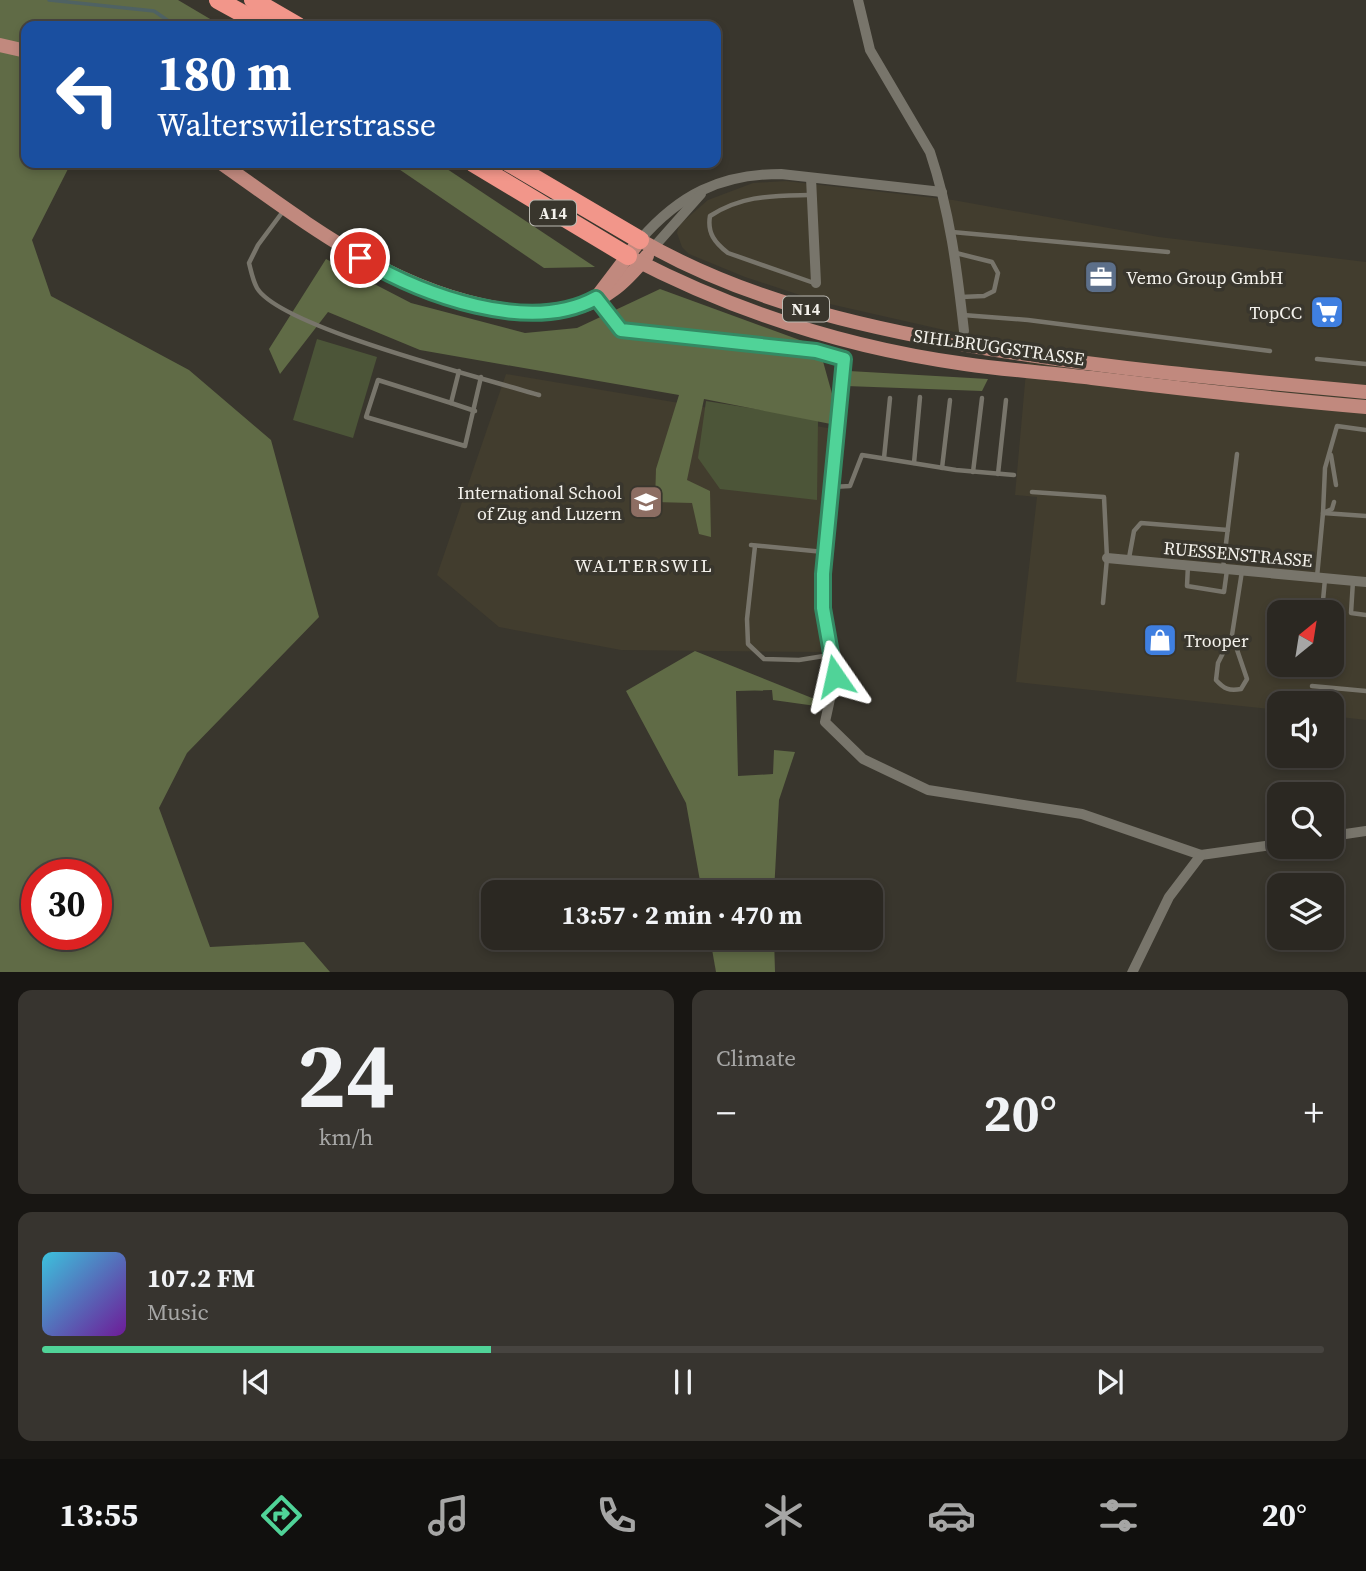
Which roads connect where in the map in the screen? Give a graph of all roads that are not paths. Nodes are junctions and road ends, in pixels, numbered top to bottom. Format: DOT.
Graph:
graph roads {
  1 [pos="218,0"];
  2 [pos="253,0"];
  3 [pos="858,0"];
  4 [pos="256,21"];
  5 [pos="289,21"];
  6 [pos="0,45"];
  7 [pos="21,50"];
  8 [pos="228,168"];
  9 [pos="481,168"];
  10 [pos="518,168"];
  11 [pos="811,178"];
  12 [pos="942,192"];
  13 [pos="810,195"];
  14 [pos="285,208"];
  15 [pos="952,232"];
  16 [pos="647,244"];
  17 [pos="1168,252"];
  18 [pos="955,253"];
  19 [pos="634,260"];
  20 [pos="816,283"];
  21 [pos="960,297"];
  22 [pos="596,298"];
  23 [pos="962,315"];
  24 [pos="964,331"];
  25 [pos="1270,351"];
  26 [pos="1317,359"];
  27 [pos="1366,364"];
  28 [pos="459,371"];
  29 [pos="481,377"];
  30 [pos="1366,392"];
  31 [pos="539,395"];
  32 [pos="920,397"];
  33 [pos="890,398"];
  34 [pos="982,398"];
  35 [pos="950,400"];
  36 [pos="1006,400"];
  37 [pos="451,403"];
  38 [pos="1366,407"];
  39 [pos="475,411"];
  40 [pos="1366,430"];
  41 [pos="1237,454"];
  42 [pos="1331,455"];
  43 [pos="884,458"];
  44 [pos="914,463"];
  45 [pos="942,468"];
  46 [pos="973,472"];
  47 [pos="998,474"];
  48 [pos="1014,475"];
  49 [pos="1336,485"];
  50 [pos="831,487"];
  51 [pos="1032,492"];
  52 [pos="1334,502"];
  53 [pos="1323,513"];
  54 [pos="1366,516"];
  55 [pos="1228,530"];
  56 [pos="825,552"];
  57 [pos="1107,558"];
  58 [pos="1129,559"];
  59 [pos="1188,565"];
  60 [pos="1225,569"];
  61 [pos="1242,570"];
  62 [pos="1321,578"];
  63 [pos="1353,580"];
  64 [pos="1366,582"];
  65 [pos="1322,600"];
  66 [pos="1103,604"];
  67 [pos="1366,615"];
  68 [pos="1232,635"];
  69 [pos="830,654"];
  70 [pos="1312,686"];
  71 [pos="1366,691"];
  72 [pos="1366,831"];
  73 [pos="1344,834"];
  74 [pos="1267,847"];
  75 [pos="1200,855"];
  76 [pos="1132,972"];
  1 -- 4 [label="highway"];
  2 -- 5 [label="highway"];
  3 -- 12 [label="street"];
  6 -- 7 [label="main road"];
  8 -- 14 [label="main road"];
  9 -- 19 [label="highway, A14"];
  10 -- 16 [label="highway, A14"];
  11 -- 12 [label="street"];
  11 -- 13 [label="street"];
  11 -- 16 [label="street"];
  12 -- 15 [label="street"];
  13 -- 20 [label="street"];
  13 -- 20 [label="lane"];
  14 -- 22 [label="main road"];
  14 -- 28 [label="lane"];
  15 -- 17 [label="lane"];
  15 -- 18 [label="street"];
  16 -- 19 [label="main road"];
  16 -- 30 [label="main road, SIHLBRUGGSTRASSE / N14"];
  18 -- 21 [label="street"];
  18 -- 21 [label="lane"];
  19 -- 22 [label="main road"];
  19 -- 38 [label="main road, SIHLBRUGGSTRASSE / N14"];
  21 -- 23 [label="street"];
  22 -- 50 [label="street"];
  23 -- 24 [label="street"];
  23 -- 25 [label="lane"];
  26 -- 27 [label="lane"];
  28 -- 29 [label="lane"];
  28 -- 37 [label="lane"];
  29 -- 31 [label="lane"];
  29 -- 39 [label="lane"];
  32 -- 44 [label="lane"];
  33 -- 43 [label="lane"];
  34 -- 46 [label="lane"];
  35 -- 45 [label="lane"];
  36 -- 47 [label="lane"];
  37 -- 39 [label="lane"];
  37 -- 39 [label="lane"];
  40 -- 42 [label="lane"];
  41 -- 55 [label="lane"];
  42 -- 49 [label="lane"];
  42 -- 53 [label="lane"];
  43 -- 44 [label="lane"];
  43 -- 50 [label="lane"];
  44 -- 45 [label="lane"];
  45 -- 46 [label="lane"];
  46 -- 47 [label="lane"];
  47 -- 48 [label="lane"];
  50 -- 56 [label="street"];
  51 -- 57 [label="lane"];
  52 -- 53 [label="lane"];
  53 -- 54 [label="lane"];
  53 -- 62 [label="lane"];
  55 -- 58 [label="lane"];
  55 -- 60 [label="lane"];
  56 -- 69 [label="street"];
  56 -- 69 [label="lane"];
  57 -- 58 [label="street, RUESSENSTRASSE"];
  57 -- 66 [label="lane"];
  58 -- 59 [label="street, RUESSENSTRASSE"];
  59 -- 60 [label="street, RUESSENSTRASSE"];
  59 -- 60 [label="lane"];
  60 -- 61 [label="street, RUESSENSTRASSE"];
  61 -- 62 [label="street, RUESSENSTRASSE"];
  61 -- 68 [label="lane"];
  62 -- 63 [label="street, RUESSENSTRASSE"];
  62 -- 65 [label="lane"];
  63 -- 64 [label="street, RUESSENSTRASSE"];
  63 -- 67 [label="lane"];
  68 -- 68 [label="lane"];
  69 -- 75 [label="street"];
  70 -- 71 [label="lane"];
  72 -- 73 [label="street"];
  74 -- 75 [label="street"];
  75 -- 76 [label="street"];
}
